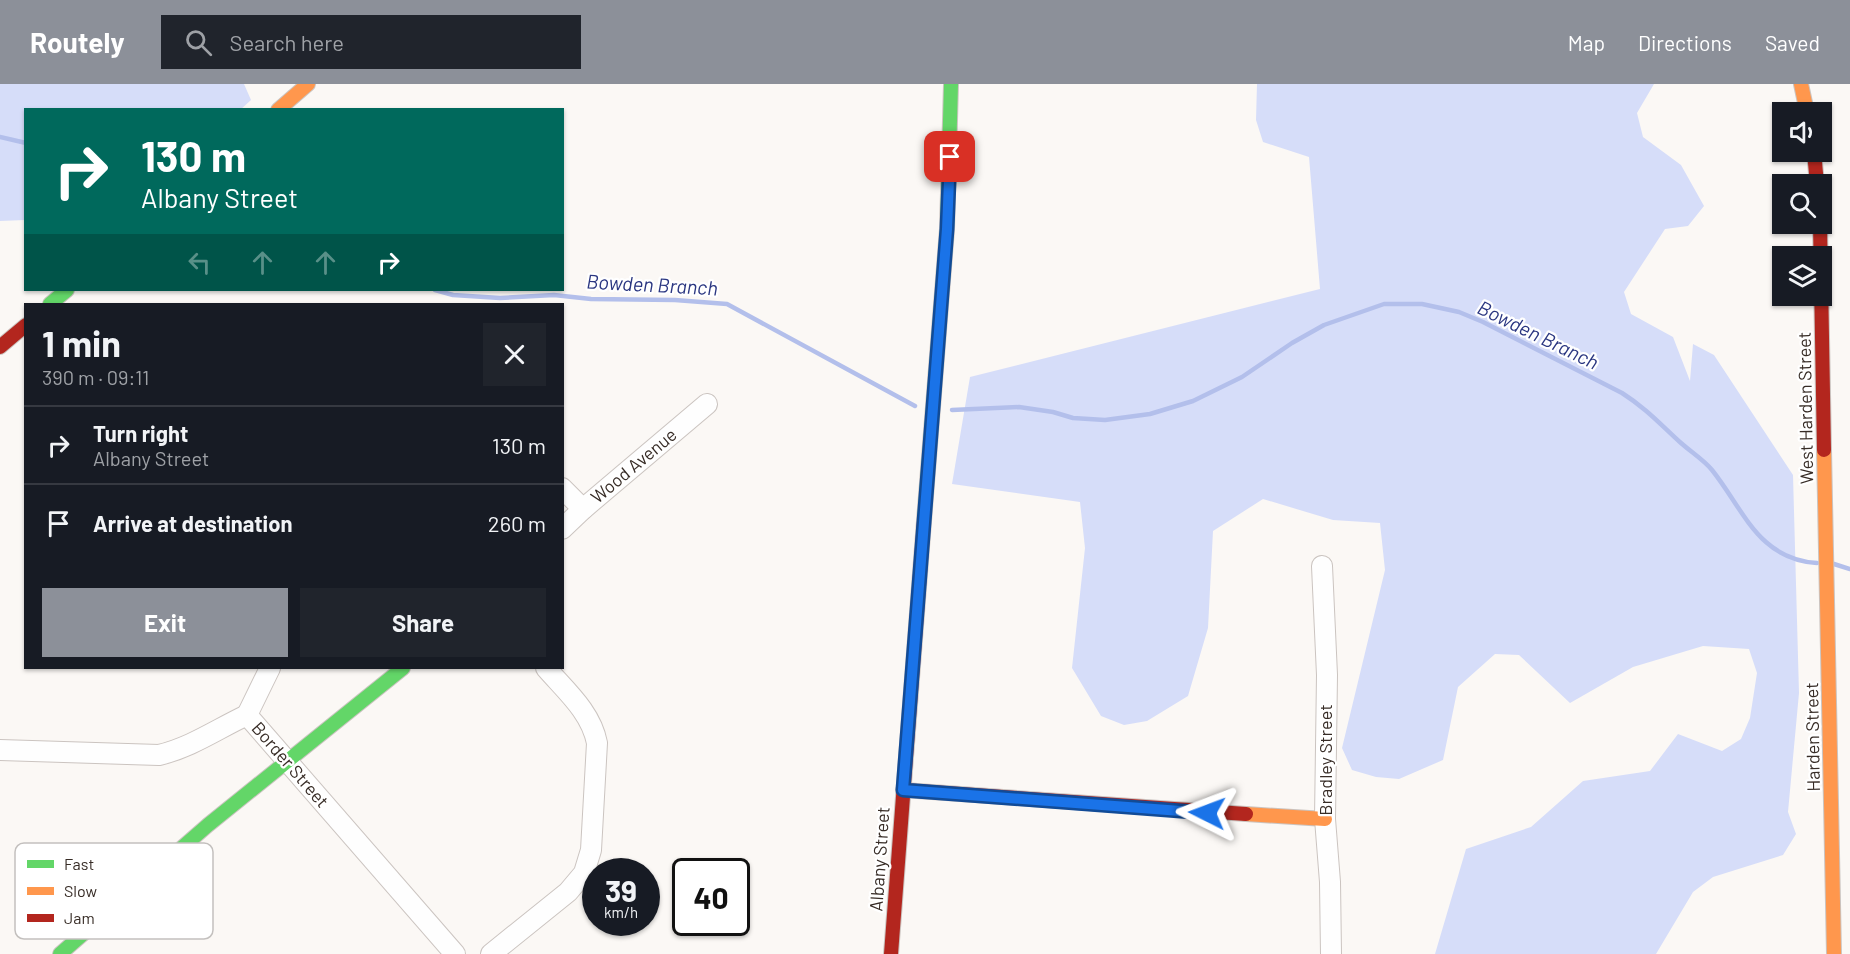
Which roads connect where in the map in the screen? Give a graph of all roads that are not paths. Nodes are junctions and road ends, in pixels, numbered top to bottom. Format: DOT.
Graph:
graph roads {
  1 [pos="308,84"];
  2 [pos="951,84"];
  3 [pos="1801,84"];
  4 [pos="1805,102"];
  5 [pos="281,108"];
  6 [pos="1820,234"];
  7 [pos="66,291"];
  8 [pos="51,303"];
  9 [pos="24,327"];
  10 [pos="0,347"];
  11 [pos="707,404"];
  12 [pos="564,490"];
  13 [pos="583,509"];
  14 [pos="1826,519"];
  15 [pos="564,527"];
  16 [pos="1322,566"];
  17 [pos="270,669"];
  18 [pos="402,669"];
  19 [pos="547,669"];
  20 [pos="247,715"];
  21 [pos="0,750"];
  22 [pos="286,762"];
  23 [pos="903,790"];
  24 [pos="1325,819"];
  25 [pos="188,843"];
  26 [pos="77,939"];
  27 [pos="60,954"];
  28 [pos="455,954"];
  29 [pos="491,954"];
  30 [pos="891,954"];
  31 [pos="1331,954"];
  32 [pos="1834,954"];
  1 -- 5 [label="main road"];
  2 -- 23 [label="main road, Albany Street"];
  3 -- 4 [label="main road"];
  6 -- 14 [label="main road, West Harden Street"];
  7 -- 8 [label="main road"];
  9 -- 10 [label="main road"];
  11 -- 13 [label="street, Wood Avenue"];
  12 -- 13 [label="street"];
  13 -- 15 [label="street, Wood Avenue"];
  14 -- 32 [label="main road, Harden Street"];
  16 -- 24 [label="street, Bradley Street"];
  17 -- 20 [label="street"];
  18 -- 22 [label="main road"];
  19 -- 29 [label="street"];
  20 -- 21 [label="street, Border Street"];
  20 -- 22 [label="street, Border Street"];
  22 -- 25 [label="main road"];
  22 -- 28 [label="street, Border Street"];
  23 -- 24 [label="main road"];
  23 -- 30 [label="main road, Albany Street"];
  24 -- 31 [label="street, Bradley Street"];
  26 -- 27 [label="main road"];
}
